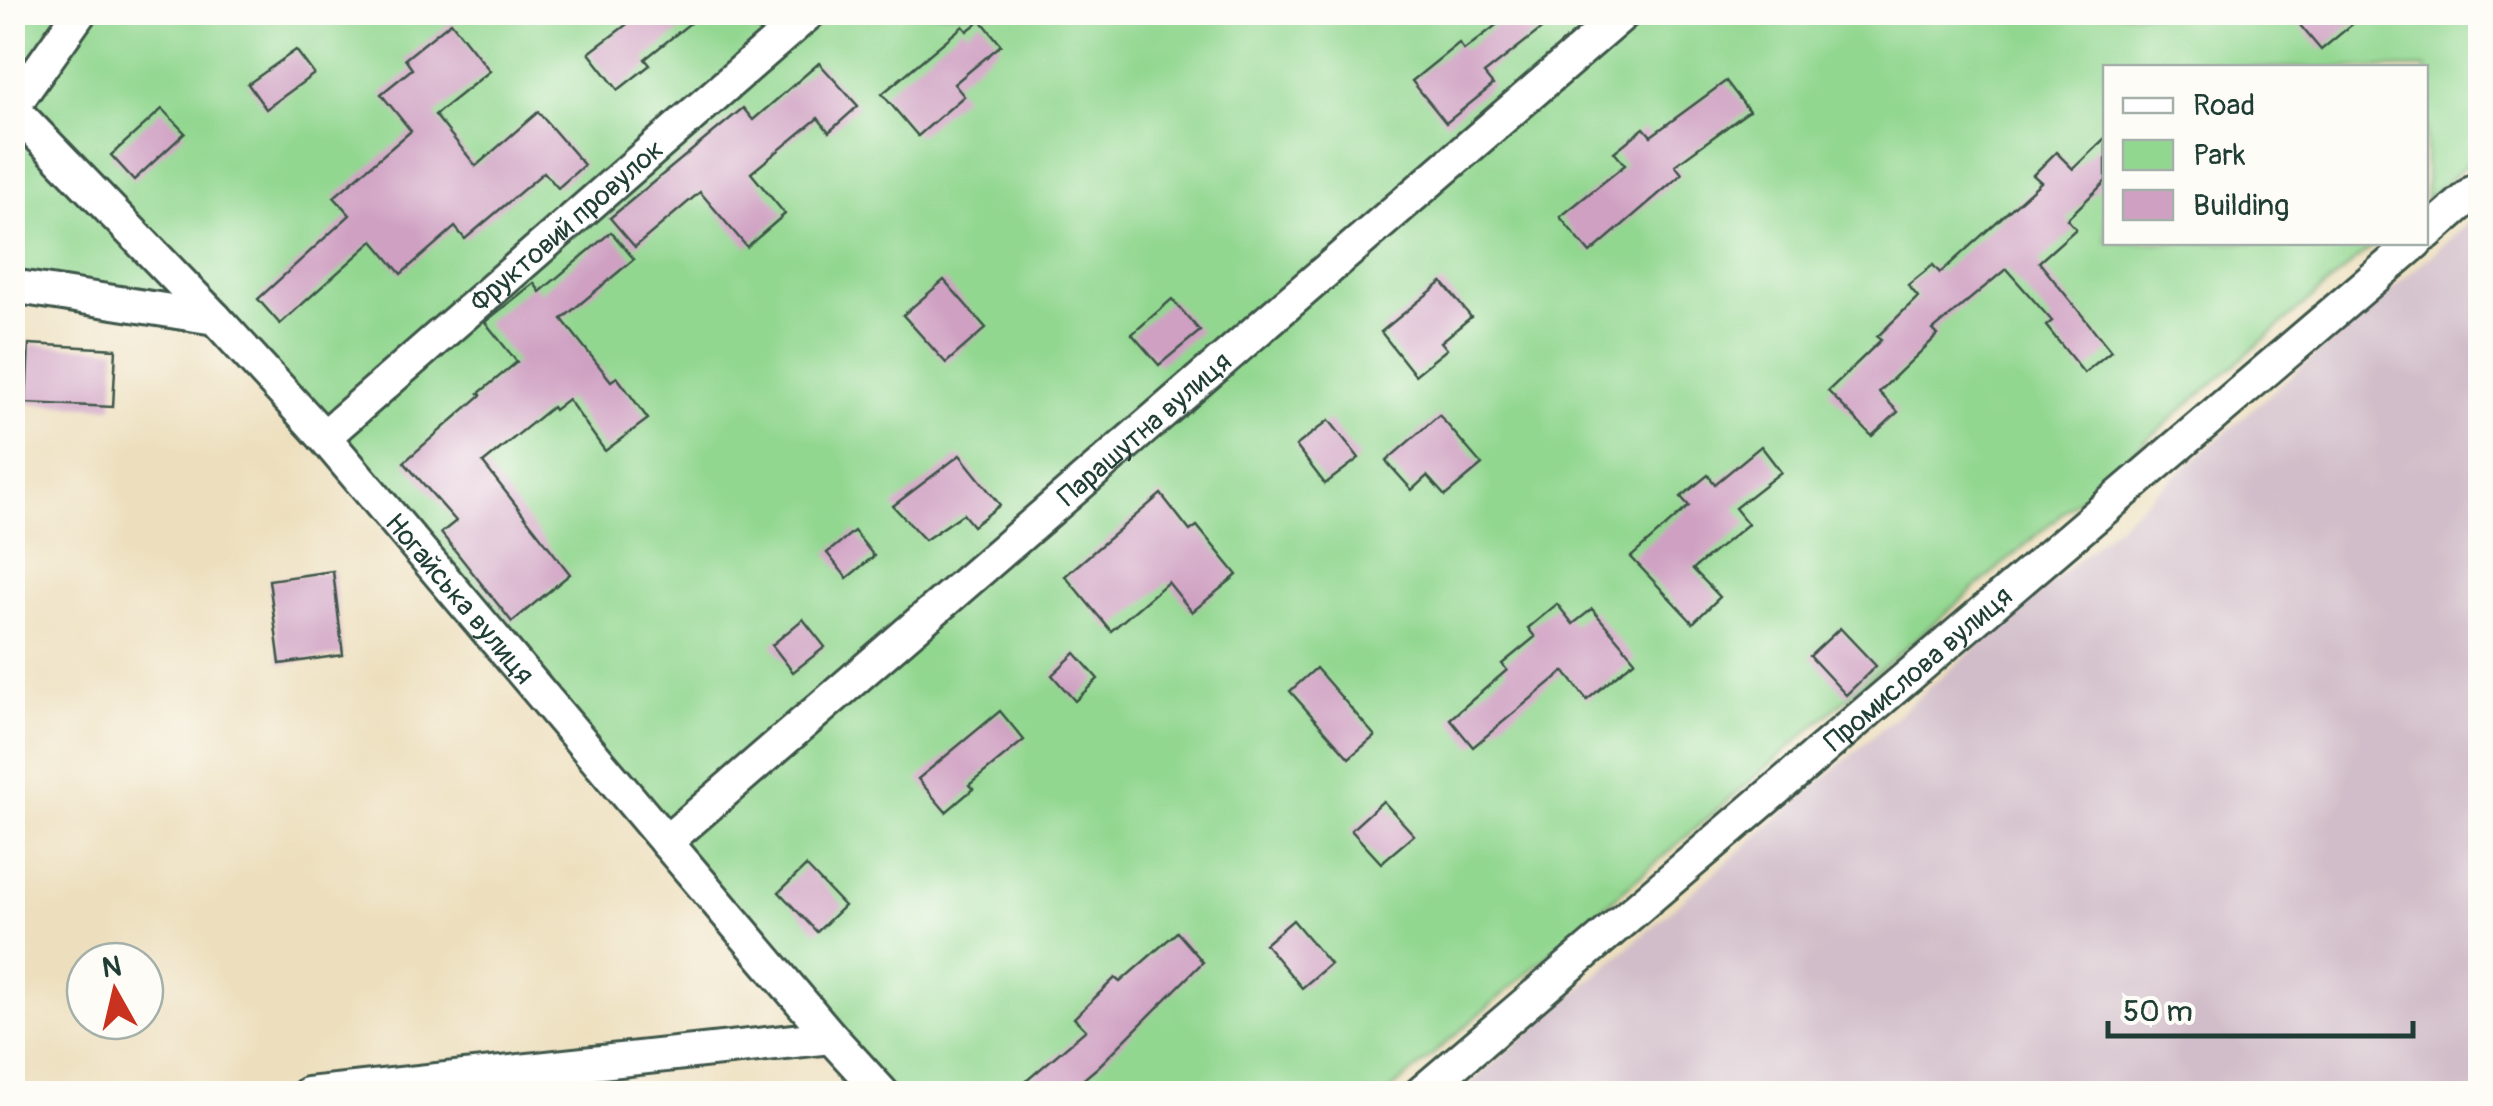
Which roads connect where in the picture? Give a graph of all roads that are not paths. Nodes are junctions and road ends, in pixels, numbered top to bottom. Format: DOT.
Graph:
graph roads {
  1 [pos="80,12"];
  2 [pos="810,12"];
  3 [pos="1625,12"];
  4 [pos="13,108"];
  5 [pos="2480,187"];
  6 [pos="2428,232"];
  7 [pos="2412,245"];
  8 [pos="12,286"];
  9 [pos="215,318"];
  10 [pos="324,438"];
  11 [pos="666,842"];
  12 [pos="831,1037"];
  13 [pos="308,1094"];
  14 [pos="883,1094"];
  15 [pos="1420,1094"];
  1 -- 4 [label="street"];
  2 -- 10 [label="street, Фруктовий провулок"];
  3 -- 11 [label="street, Парашутна вулиця"];
  4 -- 9 [label="street, Ногайська вулиця"];
  5 -- 6 [label="street"];
  7 -- 15 [label="street, Промислова вулиця"];
  8 -- 9 [label="street"];
  9 -- 10 [label="street, Ногайська вулиця"];
  10 -- 11 [label="street, Ногайська вулиця"];
  11 -- 12 [label="street, Ногайська вулиця"];
  12 -- 13 [label="street"];
  12 -- 14 [label="street"];
}
